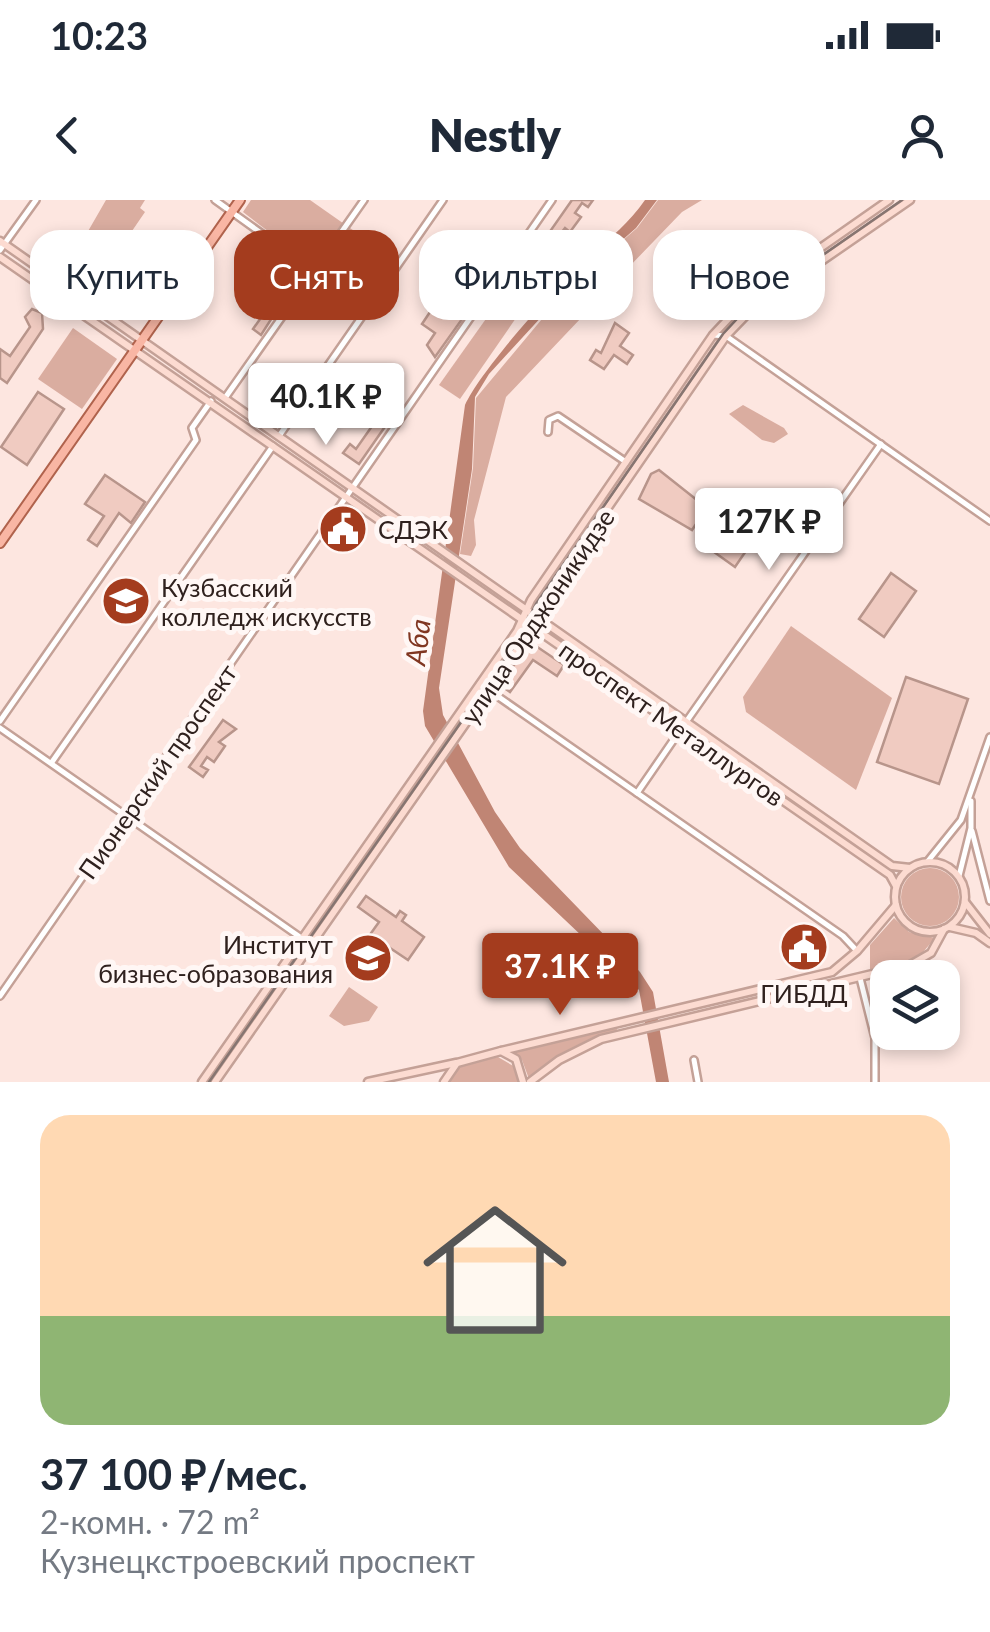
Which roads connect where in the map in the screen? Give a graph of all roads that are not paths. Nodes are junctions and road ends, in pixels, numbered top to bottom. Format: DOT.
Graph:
graph roads {
  1 [pos="36,200"];
  2 [pos="215,200"];
  3 [pos="240,200"];
  4 [pos="364,200"];
  5 [pos="443,200"];
  6 [pos="552,200"];
  7 [pos="910,200"];
  8 [pos="888,201"];
  9 [pos="894,212"];
  10 [pos="230,213"];
  11 [pos="852,225"];
  12 [pos="255,230"];
  13 [pos="343,230"];
  14 [pos="859,235"];
  15 [pos="1,248"];
  16 [pos="279,320"];
  17 [pos="713,335"];
  18 [pos="726,336"];
  19 [pos="141,339"];
  20 [pos="132,351"];
  21 [pos="224,398"];
  22 [pos="210,401"];
  23 [pos="548,432"];
  24 [pos="278,436"];
  25 [pos="881,444"];
  26 [pos="274,445"];
  27 [pos="626,462"];
  28 [pos="352,495"];
  29 [pos="990,521"];
  30 [pos="0,542"];
  31 [pos="476,581"];
  32 [pos="527,610"];
  33 [pos="535,616"];
  34 [pos="524,620"];
  35 [pos="532,625"];
  36 [pos="480,684"];
  37 [pos="489,690"];
  38 [pos="0,724"];
  39 [pos="684,726"];
  40 [pos="990,737"];
  41 [pos="52,762"];
  42 [pos="637,794"];
  43 [pos="972,794"];
  44 [pos="126,814"];
  45 [pos="971,828"];
  46 [pos="928,862"];
  47 [pos="910,868"];
  48 [pos="959,876"];
  49 [pos="896,886"];
  50 [pos="990,900"];
  51 [pos="965,902"];
  52 [pos="896,905"];
  53 [pos="947,928"];
  54 [pos="990,934"];
  55 [pos="302,938"];
  56 [pos="990,943"];
  57 [pos="310,944"];
  58 [pos="857,951"];
  59 [pos="860,978"];
  60 [pos="0,996"];
  61 [pos="502,1051"];
  62 [pos="694,1060"];
  63 [pos="457,1063"];
  64 [pos="202,1082"];
  65 [pos="214,1082"];
  66 [pos="368,1082"];
  67 [pos="444,1082"];
  68 [pos="527,1082"];
  69 [pos="698,1082"];
  70 [pos="875,1082"];
  1 -- 15 [label="street"];
  2 -- 10 [label="street"];
  3 -- 10 [label="main road"];
  4 -- 13 [label="street"];
  5 -- 24 [label="street"];
  6 -- 28 [label="street, Пионерский проспект"];
  7 -- 9 [label="main road, улица Орджоникидзе"];
  8 -- 9 [label="street"];
  8 -- 11 [label="main road, улица Орджоникидзе"];
  9 -- 14 [label="main road, улица Орджоникидзе"];
  10 -- 12 [label="street"];
  10 -- 19 [label="main road"];
  11 -- 14 [label="street"];
  11 -- 17 [label="main road, улица Орджоникидзе"];
  14 -- 18 [label="main road, улица Орджоникидзе"];
  15 -- 19 [label="main road, проспект Металлургов"];
  15 -- 20 [label="main road, проспект Металлургов"];
  16 -- 21 [label="street"];
  17 -- 18 [label="street"];
  17 -- 27 [label="main road, улица Орджоникидзе"];
  18 -- 25 [label="street"];
  18 -- 33 [label="main road, улица Орджоникидзе"];
  19 -- 20 [label="main road"];
  19 -- 21 [label="main road, проспект Металлургов"];
  20 -- 22 [label="main road, проспект Металлургов"];
  20 -- 30 [label="main road"];
  21 -- 24 [label="main road, проспект Металлургов"];
  22 -- 26 [label="main road, проспект Металлургов"];
  22 -- 38 [label="street"];
  23 -- 27 [label="street"];
  24 -- 28 [label="main road, проспект Металлургов"];
  25 -- 29 [label="street"];
  25 -- 39 [label="street"];
  26 -- 28 [label="main road, проспект Металлургов"];
  26 -- 41 [label="street"];
  27 -- 32 [label="main road, улица Орджоникидзе"];
  28 -- 31 [label="main road, проспект Металлургов"];
  28 -- 44 [label="street, Пионерский проспект"];
  31 -- 32 [label="main road, проспект Металлургов"];
  31 -- 34 [label="main road, проспект Металлургов"];
  32 -- 33 [label="main road, проспект Металлургов"];
  32 -- 34 [label="main road, улица Орджоникидзе"];
  33 -- 35 [label="main road, улица Орджоникидзе"];
  33 -- 39 [label="main road, проспект Металлургов"];
  34 -- 35 [label="main road, проспект Металлургов"];
  34 -- 36 [label="main road, улица Орджоникидзе"];
  35 -- 37 [label="main road, улица Орджоникидзе"];
  35 -- 39 [label="main road, проспект Металлургов"];
  36 -- 37 [label="street"];
  36 -- 55 [label="main road, улица Орджоникидзе"];
  37 -- 42 [label="street"];
  37 -- 57 [label="main road, улица Орджоникидзе"];
  38 -- 41 [label="street"];
  39 -- 42 [label="street"];
  39 -- 47 [label="main road, проспект Металлургов"];
  39 -- 49 [label="main road, проспект Металлургов"];
  40 -- 43 [label="street"];
  41 -- 44 [label="street"];
  42 -- 58 [label="street"];
  43 -- 45 [label="street"];
  43 -- 46 [label="street"];
  44 -- 55 [label="street"];
  44 -- 60 [label="street, Пионерский проспект"];
  45 -- 48 [label="street"];
  45 -- 50 [label="street"];
  46 -- 47 [label="main road"];
  46 -- 48 [label="main road"];
  47 -- 49 [label="main road"];
  48 -- 51 [label="main road"];
  49 -- 52 [label="main road"];
  51 -- 53 [label="main road"];
  51 -- 54 [label="main road"];
  52 -- 53 [label="main road"];
  52 -- 58 [label="main road"];
  53 -- 56 [label="main road"];
  53 -- 59 [label="main road"];
  55 -- 57 [label="street"];
  55 -- 64 [label="main road, улица Орджоникидзе"];
  57 -- 65 [label="main road, улица Орджоникидзе"];
  58 -- 61 [label="main road"];
  59 -- 68 [label="main road"];
  59 -- 70 [label="street"];
  61 -- 63 [label="main road"];
  61 -- 68 [label="main road"];
  62 -- 69 [label="street"];
  63 -- 66 [label="main road"];
  63 -- 67 [label="main road"];
}
